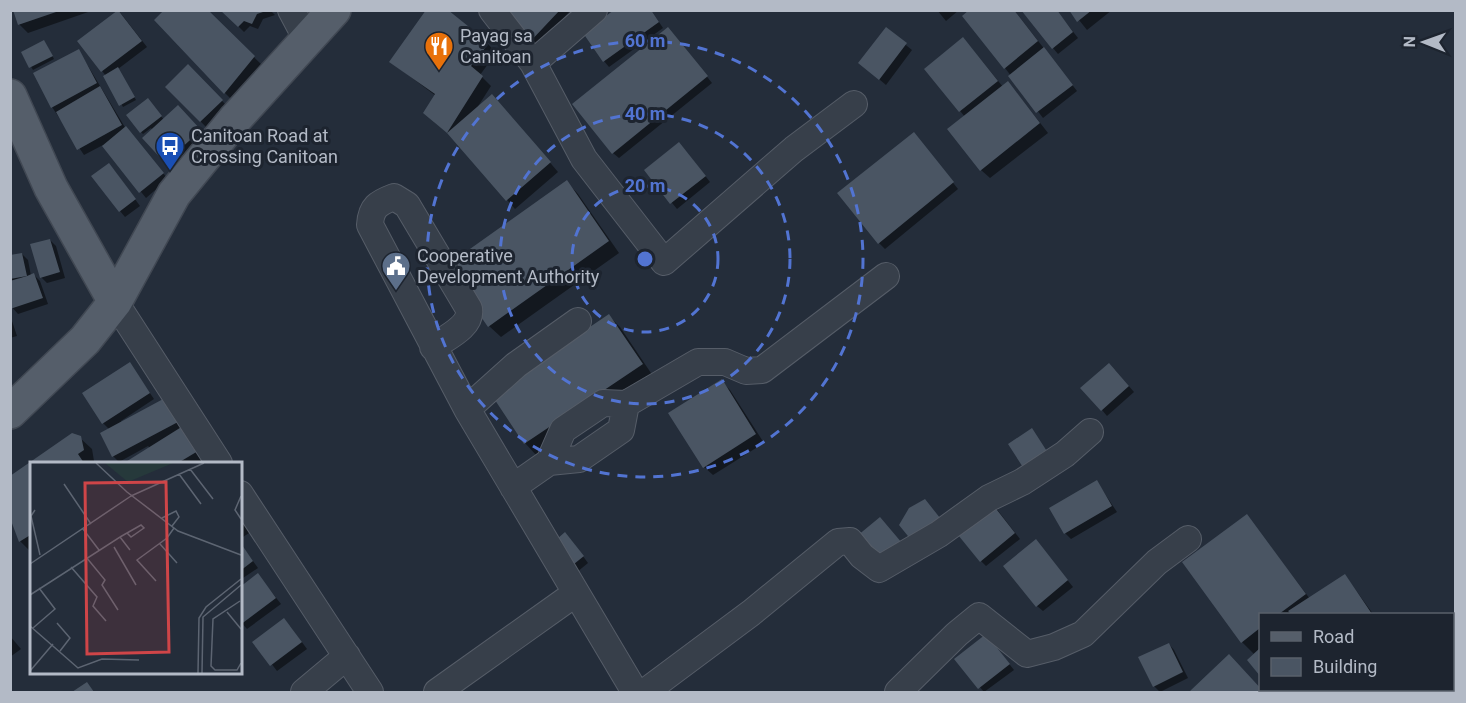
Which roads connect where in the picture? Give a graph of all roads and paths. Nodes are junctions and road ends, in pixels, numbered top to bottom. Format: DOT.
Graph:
graph roads {
  1 [pos="291,10"];
  2 [pos="334,10"];
  3 [pos="492,10"];
  4 [pos="594,10"];
  5 [pos="307,40"];
  6 [pos="533,63"];
  7 [pos="10,96"];
  8 [pos="854,104"];
  9 [pos="886,276"];
  10 [pos="109,292"];
  11 [pos="578,321"];
  12 [pos="433,347"];
  13 [pos="467,409"];
  14 [pos="10,412"];
  15 [pos="1090,432"];
  16 [pos="218,462"];
  17 [pos="513,488"];
  18 [pos="242,497"];
  19 [pos="1188,539"];
  20 [pos="576,593"];
  21 [pos="347,656"];
  22 [pos="304,693"];
  23 [pos="370,693"];
  24 [pos="437,693"];
  25 [pos="635,693"];
  26 [pos="645,693"];
  27 [pos="898,693"];
  1 -- 5 [label="street"];
  2 -- 5 [label="main road"];
  3 -- 6 [label="street"];
  4 -- 6 [label="street"];
  5 -- 10 [label="main road"];
  6 -- 8 [label="street"];
  7 -- 10 [label="main road"];
  9 -- 17 [label="street"];
  10 -- 14 [label="main road"];
  10 -- 16 [label="street"];
  11 -- 13 [label="street"];
  12 -- 12 [label="street"];
  12 -- 13 [label="street"];
  13 -- 17 [label="street"];
  15 -- 26 [label="street"];
  17 -- 20 [label="street"];
  18 -- 21 [label="street"];
  19 -- 27 [label="street"];
  20 -- 24 [label="street"];
  20 -- 25 [label="street"];
  21 -- 22 [label="street"];
  21 -- 23 [label="street"];
}
